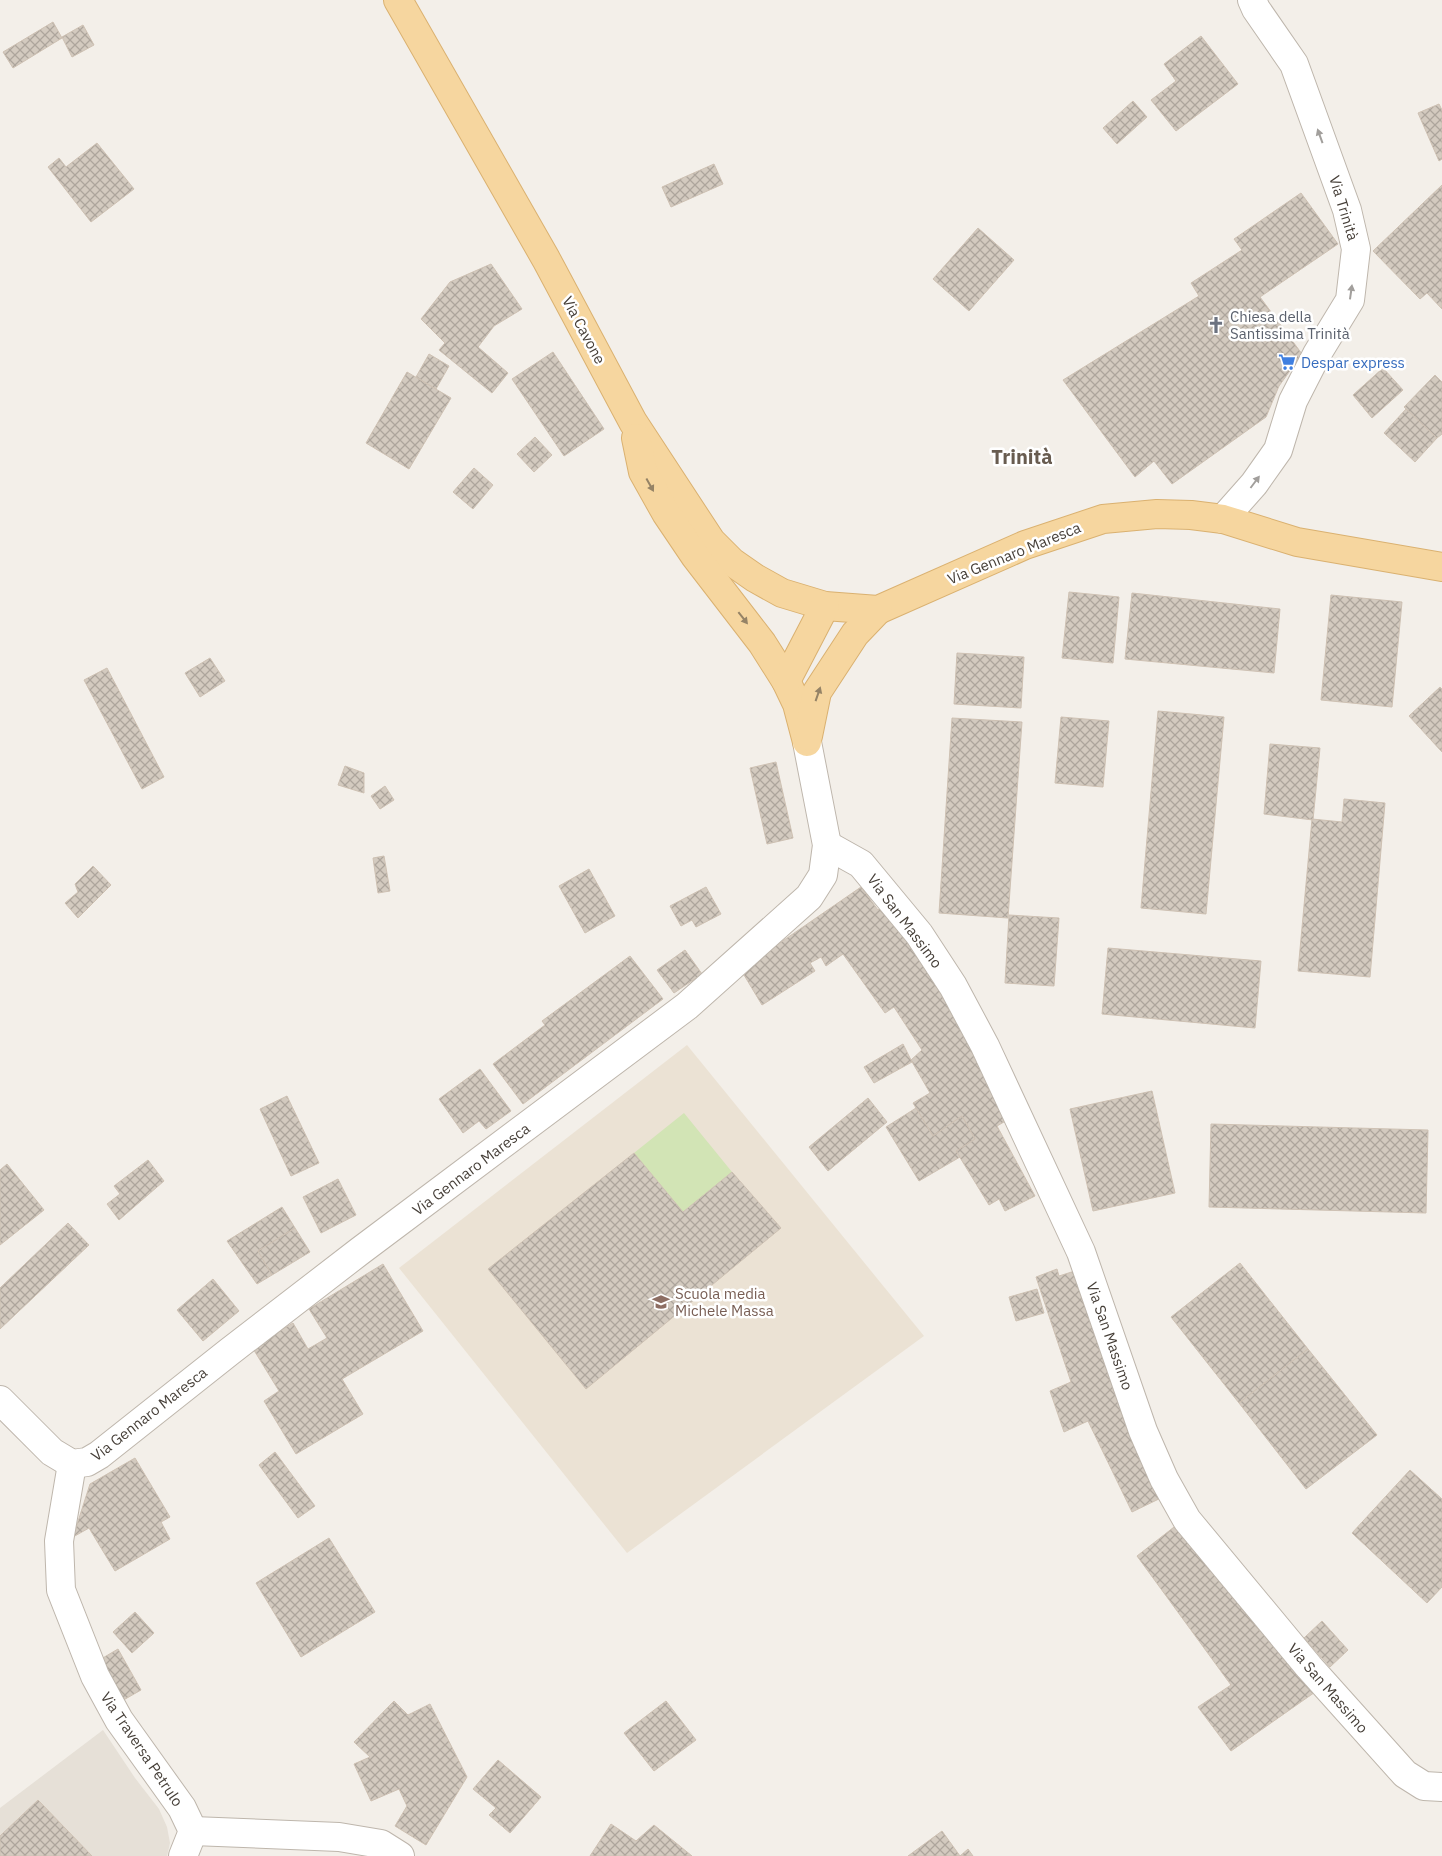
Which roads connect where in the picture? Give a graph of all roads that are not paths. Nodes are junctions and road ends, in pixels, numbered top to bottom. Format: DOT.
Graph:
graph roads {
  1 [pos="398,0"];
  2 [pos="1252,0"];
  3 [pos="633,422"];
  4 [pos="1223,519"];
  5 [pos="1442,567"];
  6 [pos="824,606"];
  7 [pos="878,610"];
  8 [pos="786,681"];
  9 [pos="807,742"];
  10 [pos="827,845"];
  11 [pos="0,1400"];
  12 [pos="72,1464"];
  13 [pos="1442,1787"];
  14 [pos="193,1831"];
  15 [pos="183,1856"];
  16 [pos="400,1856"];
  1 -- 3 [label="main road, Via Cavone"];
  4 -- 2 [label="street, Via Trinità, one-way"];
  3 -- 6 [label="main road, Via Cavone"];
  3 -- 8 [label="main road, one-way"];
  4 -- 5 [label="main road, Via Gennaro Maresca"];
  4 -- 7 [label="main road, Via Gennaro Maresca"];
  6 -- 7 [label="main road, Via Gennaro Maresca"];
  6 -- 8 [label="main road"];
  9 -- 7 [label="main road, one-way"];
  8 -- 9 [label="main road"];
  9 -- 10 [label="street, Via Gennaro Maresca"];
  10 -- 12 [label="street, Via Gennaro Maresca"];
  10 -- 13 [label="street, Via San Massimo"];
  11 -- 12 [label="street, Via Gennaro Maresca"];
  12 -- 14 [label="street, Via Traversa Petrulo"];
  14 -- 15 [label="street"];
  14 -- 16 [label="street"];
}
